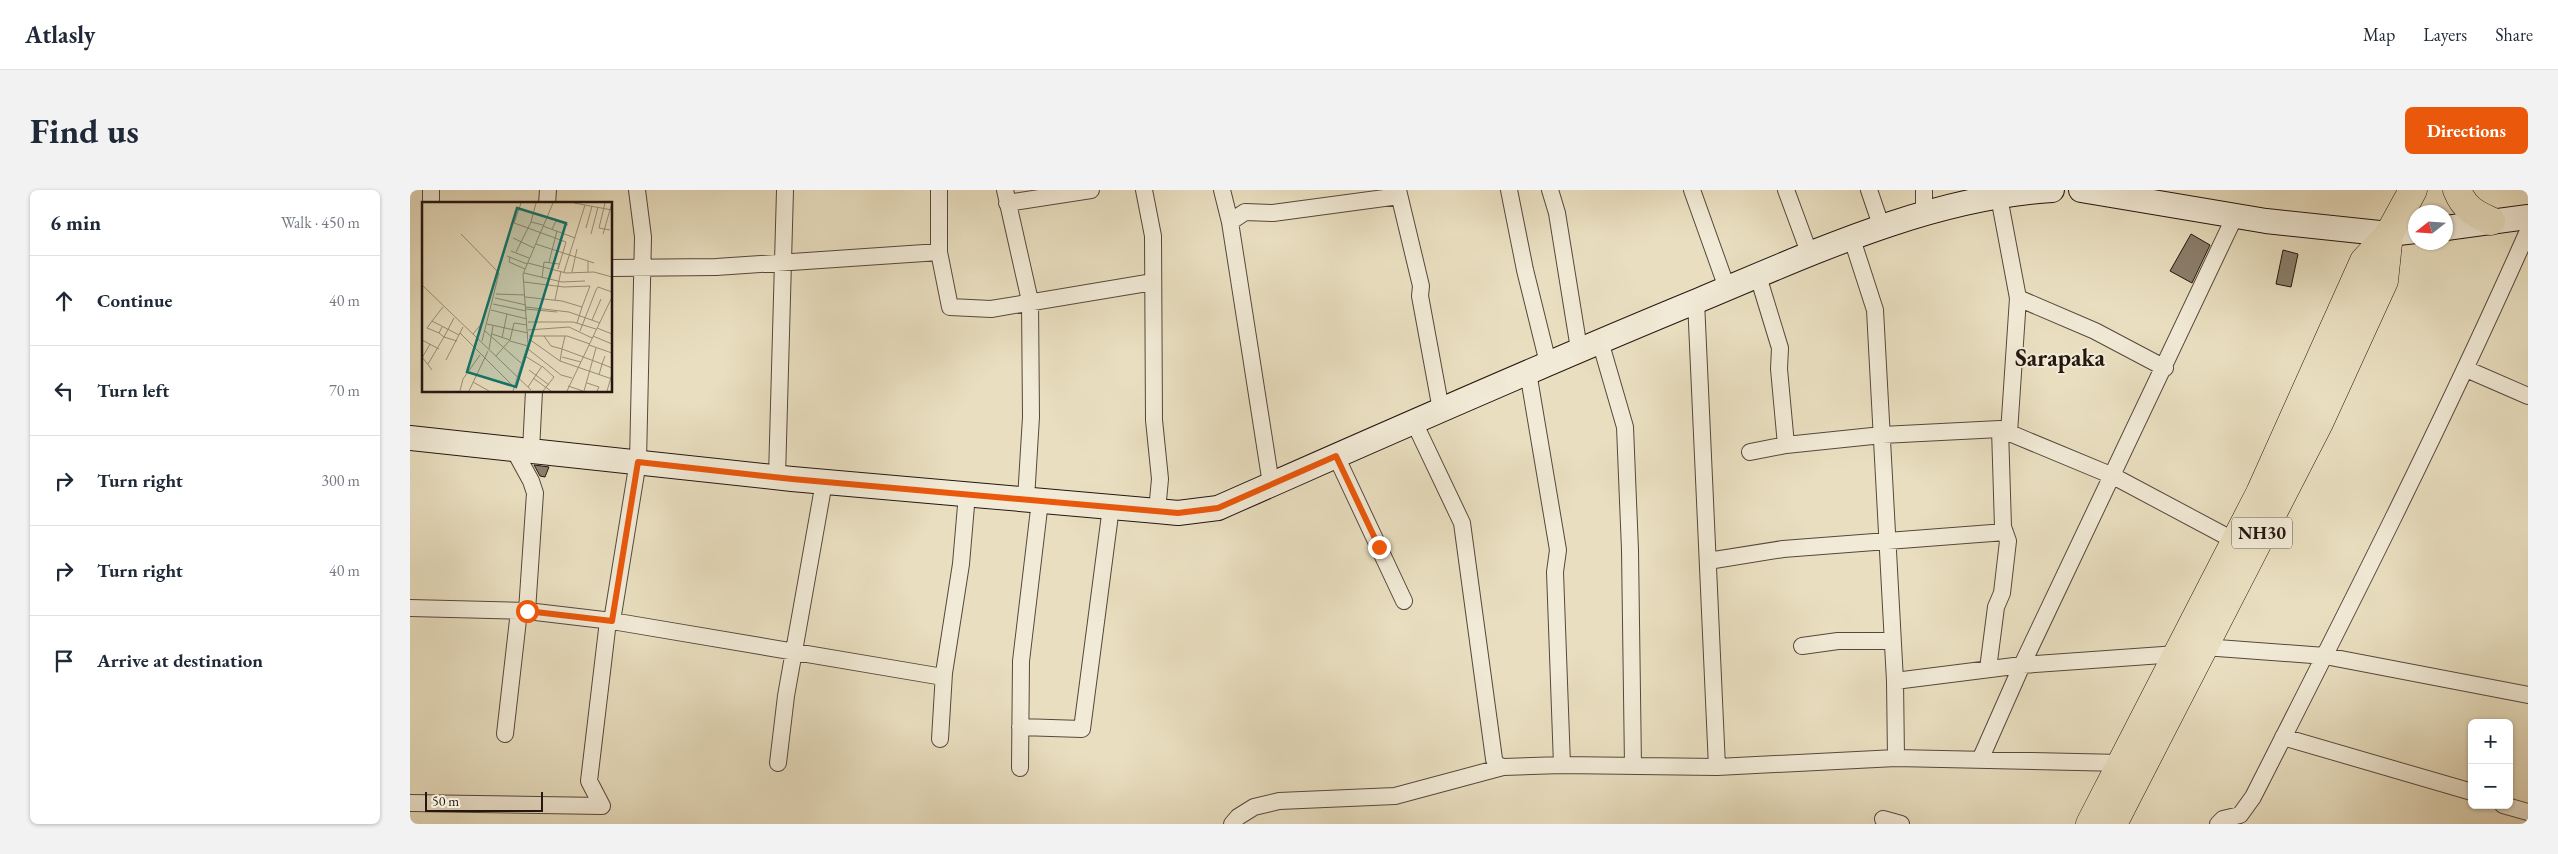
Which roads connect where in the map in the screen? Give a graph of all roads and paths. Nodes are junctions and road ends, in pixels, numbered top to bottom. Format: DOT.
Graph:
graph roads {
  1 [pos="637,190"];
  2 [pos="785,190"];
  3 [pos="939,190"];
  4 [pos="1091,190"];
  5 [pos="1144,190"];
  6 [pos="1222,190"];
  7 [pos="1509,190"];
  8 [pos="1550,190"];
  9 [pos="1692,190"];
  10 [pos="1786,190"];
  11 [pos="1869,190"];
  12 [pos="1924,190"];
  13 [pos="2044,190"];
  14 [pos="2081,190"];
  15 [pos="2413,190"];
  16 [pos="2457,190"];
  17 [pos="1399,193"];
  18 [pos="2141,194"];
  19 [pos="1006,196"];
  20 [pos="1999,197"];
  21 [pos="1924,215"];
  22 [pos="2235,216"];
  23 [pos="2528,217"];
  24 [pos="2491,221"];
  25 [pos="1230,222"];
  26 [pos="2453,227"];
  27 [pos="1882,228"];
  28 [pos="2528,231"];
  29 [pos="2402,233"];
  30 [pos="1852,240"];
  31 [pos="939,252"];
  32 [pos="1810,255"];
  33 [pos="783,261"];
  34 [pos="612,268"];
  35 [pos="642,268"];
  36 [pos="1758,276"];
  37 [pos="1154,282"];
  38 [pos="1727,288"];
  39 [pos="2018,298"];
  40 [pos="1030,301"];
  41 [pos="1696,301"];
  42 [pos="1589,345"];
  43 [pos="1538,367"];
  44 [pos="2165,368"];
  45 [pos="2466,369"];
  46 [pos="534,392"];
  47 [pos="2528,396"];
  48 [pos="1441,410"];
  49 [pos="1414,422"];
  50 [pos="2004,431"];
  51 [pos="1882,435"];
  52 [pos="410,438"];
  53 [pos="1786,445"];
  54 [pos="522,449"];
  55 [pos="1750,452"];
  56 [pos="1336,456"];
  57 [pos="638,462"];
  58 [pos="2113,476"];
  59 [pos="777,477"];
  60 [pos="824,482"];
  61 [pos="1271,484"];
  62 [pos="967,494"];
  63 [pos="1033,500"];
  64 [pos="1111,507"];
  65 [pos="1157,511"];
  66 [pos="2006,532"];
  67 [pos="1888,541"];
  68 [pos="2235,541"];
  69 [pos="1708,561"];
  70 [pos="1404,601"];
  71 [pos="410,608"];
  72 [pos="523,611"];
  73 [pos="610,621"];
  74 [pos="1892,641"];
  75 [pos="1802,646"];
  76 [pos="2204,647"];
  77 [pos="794,651"];
  78 [pos="2177,654"];
  79 [pos="2325,656"];
  80 [pos="2022,665"];
  81 [pos="1988,669"];
  82 [pos="943,677"];
  83 [pos="1895,681"];
  84 [pos="2528,695"];
  85 [pos="1020,727"];
  86 [pos="505,734"];
  87 [pos="2283,736"];
  88 [pos="940,739"];
  89 [pos="1896,758"];
  90 [pos="1980,760"];
  91 [pos="778,763"];
  92 [pos="2122,763"];
  93 [pos="1562,765"];
  94 [pos="1633,766"];
  95 [pos="1503,767"];
  96 [pos="1717,767"];
  97 [pos="1020,768"];
  98 [pos="2468,791"];
  99 [pos="410,803"];
  100 [pos="2513,808"];
  101 [pos="2528,812"];
  102 [pos="1883,819"];
  103 [pos="1232,824"];
  104 [pos="1901,824"];
  105 [pos="2090,824"];
  106 [pos="2113,824"];
  107 [pos="2218,824"];
  1 -- 35 [label="street"];
  2 -- 33 [label="street"];
  3 -- 31 [label="street"];
  4 -- 19 [label="street"];
  5 -- 37 [label="street"];
  6 -- 25 [label="street"];
  7 -- 43 [label="street"];
  8 -- 42 [label="street"];
  9 -- 38 [label="street"];
  10 -- 32 [label="street"];
  11 -- 27 [label="street"];
  12 -- 21 [label="street"];
  13 -- 20 [label="main road"];
  14 -- 18 [label="main road"];
  15 -- 29 [label="highway, NH30"];
  16 -- 24 [label="highway"];
  17 -- 25 [label="street"];
  17 -- 48 [label="street"];
  18 -- 22 [label="main road"];
  19 -- 40 [label="street"];
  20 -- 21 [label="main road"];
  20 -- 39 [label="street"];
  21 -- 27 [label="main road"];
  22 -- 29 [label="main road"];
  22 -- 44 [label="street"];
  23 -- 24 [label="main road"];
  24 -- 26 [label="main road"];
  25 -- 61 [label="street"];
  27 -- 30 [label="main road"];
  28 -- 45 [label="street"];
  29 -- 68 [label="highway"];
  29 -- 76 [label="highway, NH30"];
  30 -- 32 [label="main road"];
  30 -- 51 [label="street"];
  31 -- 33 [label="street"];
  31 -- 40 [label="street"];
  32 -- 36 [label="main road"];
  33 -- 35 [label="street"];
  33 -- 59 [label="street"];
  34 -- 35 [label="street"];
  35 -- 57 [label="street"];
  36 -- 38 [label="main road"];
  36 -- 53 [label="street"];
  37 -- 40 [label="street"];
  37 -- 65 [label="street"];
  38 -- 41 [label="main road"];
  39 -- 44 [label="street"];
  39 -- 50 [label="street"];
  40 -- 63 [label="street"];
  41 -- 42 [label="main road"];
  41 -- 69 [label="street"];
  42 -- 43 [label="main road"];
  42 -- 94 [label="street"];
  43 -- 48 [label="main road"];
  43 -- 93 [label="street"];
  44 -- 58 [label="street"];
  45 -- 47 [label="street"];
  45 -- 79 [label="street"];
  46 -- 54 [label="street"];
  48 -- 49 [label="main road"];
  49 -- 56 [label="main road"];
  49 -- 95 [label="street"];
  50 -- 51 [label="street"];
  50 -- 58 [label="street"];
  50 -- 66 [label="street"];
  51 -- 53 [label="street"];
  51 -- 67 [label="street"];
  52 -- 54 [label="main road"];
  53 -- 55 [label="street"];
  54 -- 57 [label="main road"];
  54 -- 72 [label="street"];
  56 -- 61 [label="main road"];
  56 -- 70 [label="street"];
  57 -- 59 [label="main road"];
  57 -- 73 [label="street"];
  58 -- 68 [label="street"];
  58 -- 80 [label="street"];
  59 -- 60 [label="main road"];
  60 -- 62 [label="main road"];
  60 -- 77 [label="street"];
  61 -- 65 [label="main road"];
  62 -- 63 [label="main road"];
  62 -- 82 [label="street"];
  63 -- 64 [label="main road"];
  63 -- 85 [label="street"];
  64 -- 65 [label="main road"];
  64 -- 85 [label="street"];
  66 -- 67 [label="street"];
  66 -- 81 [label="street"];
  67 -- 69 [label="street"];
  67 -- 74 [label="street"];
  68 -- 78 [label="highway"];
  69 -- 96 [label="street"];
  71 -- 72 [label="street"];
  72 -- 73 [label="street"];
  72 -- 86 [label="street"];
  73 -- 77 [label="street"];
  73 -- 99 [label="street"];
  74 -- 75 [label="street"];
  74 -- 83 [label="street"];
  76 -- 79 [label="street"];
  76 -- 106 [label="highway, NH30"];
  77 -- 82 [label="street"];
  77 -- 91 [label="street"];
  78 -- 80 [label="street"];
  78 -- 92 [label="highway"];
  79 -- 84 [label="street"];
  79 -- 87 [label="street"];
  80 -- 81 [label="street"];
  80 -- 90 [label="street"];
  81 -- 83 [label="street"];
  82 -- 88 [label="street"];
  83 -- 89 [label="street"];
  85 -- 97 [label="street"];
  87 -- 98 [label="street"];
  87 -- 107 [label="street"];
  89 -- 90 [label="street"];
  89 -- 96 [label="street"];
  90 -- 92 [label="street"];
  92 -- 105 [label="highway"];
  93 -- 94 [label="street"];
  93 -- 95 [label="street"];
  94 -- 96 [label="street"];
  95 -- 103 [label="street"];
  100 -- 101 [label="street"];
  102 -- 104 [label="street"];
}
